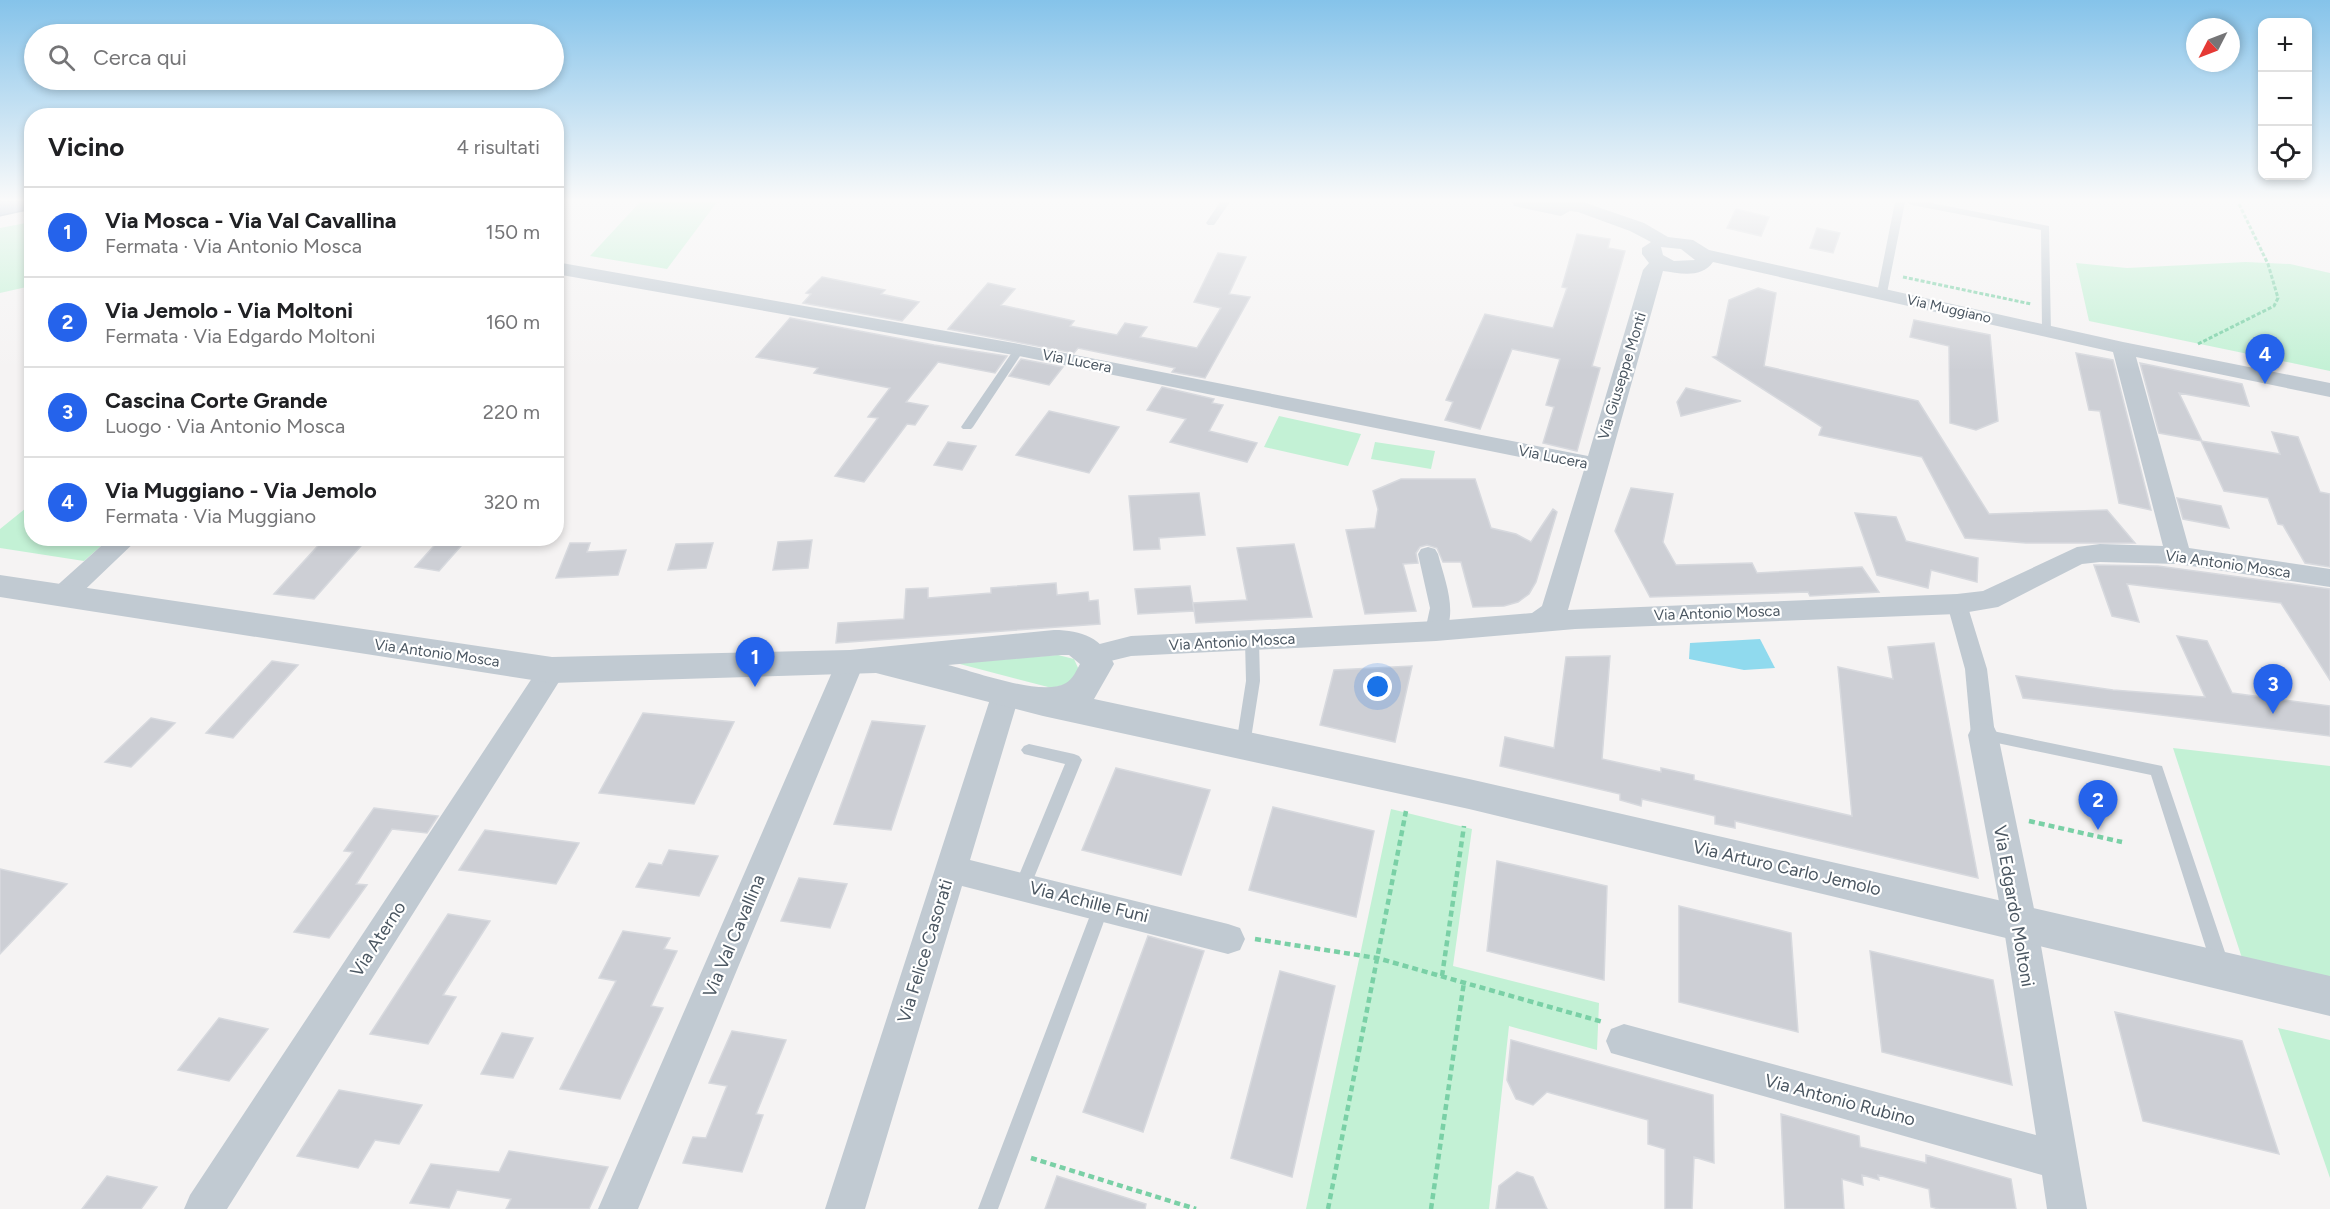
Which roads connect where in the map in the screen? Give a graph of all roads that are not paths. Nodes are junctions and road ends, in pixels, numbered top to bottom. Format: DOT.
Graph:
graph roads {
  1 [pos="1659,258"];
  2 [pos="1668,258"];
  3 [pos="1703,258"];
  4 [pos="1731,258"];
  5 [pos="1889,258"];
  6 [pos="2047,258"];
  7 [pos="564,269"];
  8 [pos="1884,283"];
  9 [pos="2048,321"];
  10 [pos="2122,348"];
  11 [pos="1020,350"];
  12 [pos="2330,390"];
  13 [pos="967,427"];
  14 [pos="1595,465"];
  15 [pos="118,546"];
  16 [pos="1428,554"];
  17 [pos="2178,555"];
  18 [pos="2330,578"];
  19 [pos="0,586"];
  20 [pos="61,597"];
  21 [pos="1957,604"];
  22 [pos="1537,623"];
  23 [pos="1436,631"];
  24 [pos="1252,641"];
  25 [pos="864,662"];
  26 [pos="1092,667"];
  27 [pos="552,670"];
  28 [pos="1006,693"];
  29 [pos="1043,702"];
  30 [pos="1189,732"];
  31 [pos="1983,735"];
  32 [pos="1243,745"];
  33 [pos="1029,750"];
  34 [pos="950,869"];
  35 [pos="1023,885"];
  36 [pos="1102,905"];
  37 [pos="2020,923"];
  38 [pos="1228,939"];
  39 [pos="2222,970"];
  40 [pos="2330,996"];
  41 [pos="1624,1041"];
  42 [pos="2057,1160"];
  43 [pos="204,1209"];
  44 [pos="618,1209"];
  45 [pos="845,1209"];
  46 [pos="988,1209"];
  47 [pos="2067,1209"];
  1 -- 14 [label="street, Via Giuseppe Monti"];
  2 -- 3 [label="street, Via Muggiano"];
  4 -- 8 [label="street, Via Muggiano"];
  5 -- 8 [label="lane"];
  6 -- 9 [label="lane"];
  7 -- 11 [label="street, Via Lucera"];
  8 -- 9 [label="street, Via Muggiano"];
  9 -- 10 [label="street, Via Muggiano"];
  10 -- 12 [label="street, Via Muggiano"];
  10 -- 17 [label="street"];
  11 -- 13 [label="lane"];
  11 -- 14 [label="street, Via Lucera"];
  14 -- 22 [label="street, Via Giuseppe Monti"];
  15 -- 20 [label="street"];
  16 -- 23 [label="street"];
  17 -- 18 [label="street, Via Antonio Mosca"];
  17 -- 21 [label="street, Via Antonio Mosca"];
  19 -- 20 [label="street, Via Antonio Mosca"];
  20 -- 27 [label="street, Via Antonio Mosca"];
  21 -- 22 [label="street, Via Antonio Mosca"];
  21 -- 31 [label="street, Via Edgardo Moltoni"];
  22 -- 23 [label="street, Via Antonio Mosca"];
  23 -- 24 [label="street, Via Antonio Mosca"];
  24 -- 26 [label="street, Via Antonio Mosca"];
  24 -- 32 [label="lane"];
  25 -- 26 [label="street, Via Arturo Carlo Jemolo"];
  25 -- 27 [label="street, Via Antonio Mosca"];
  25 -- 28 [label="street, Via Arturo Carlo Jemolo"];
  25 -- 44 [label="street, Via Val Cavallina"];
  26 -- 29 [label="street"];
  26 -- 30 [label="street, Via Arturo Carlo Jemolo"];
  27 -- 43 [label="street, Via Aterno"];
  28 -- 29 [label="street, Via Arturo Carlo Jemolo"];
  28 -- 34 [label="street, Via Felice Casorati"];
  29 -- 30 [label="street, Via Arturo Carlo Jemolo"];
  30 -- 32 [label="street, Via Arturo Carlo Jemolo"];
  31 -- 37 [label="street, Via Edgardo Moltoni"];
  31 -- 39 [label="lane"];
  32 -- 37 [label="street, Via Arturo Carlo Jemolo"];
  33 -- 35 [label="lane"];
  34 -- 35 [label="street, Via Achille Funi"];
  34 -- 45 [label="street, Via Felice Casorati"];
  35 -- 36 [label="street, Via Achille Funi"];
  36 -- 38 [label="street, Via Achille Funi"];
  36 -- 46 [label="lane"];
  37 -- 39 [label="street, Via Arturo Carlo Jemolo"];
  37 -- 42 [label="street, Via Edgardo Moltoni"];
  39 -- 40 [label="street, Via Arturo Carlo Jemolo"];
  41 -- 42 [label="street, Via Antonio Rubino"];
  42 -- 47 [label="street, Via Edgardo Moltoni"];
}
